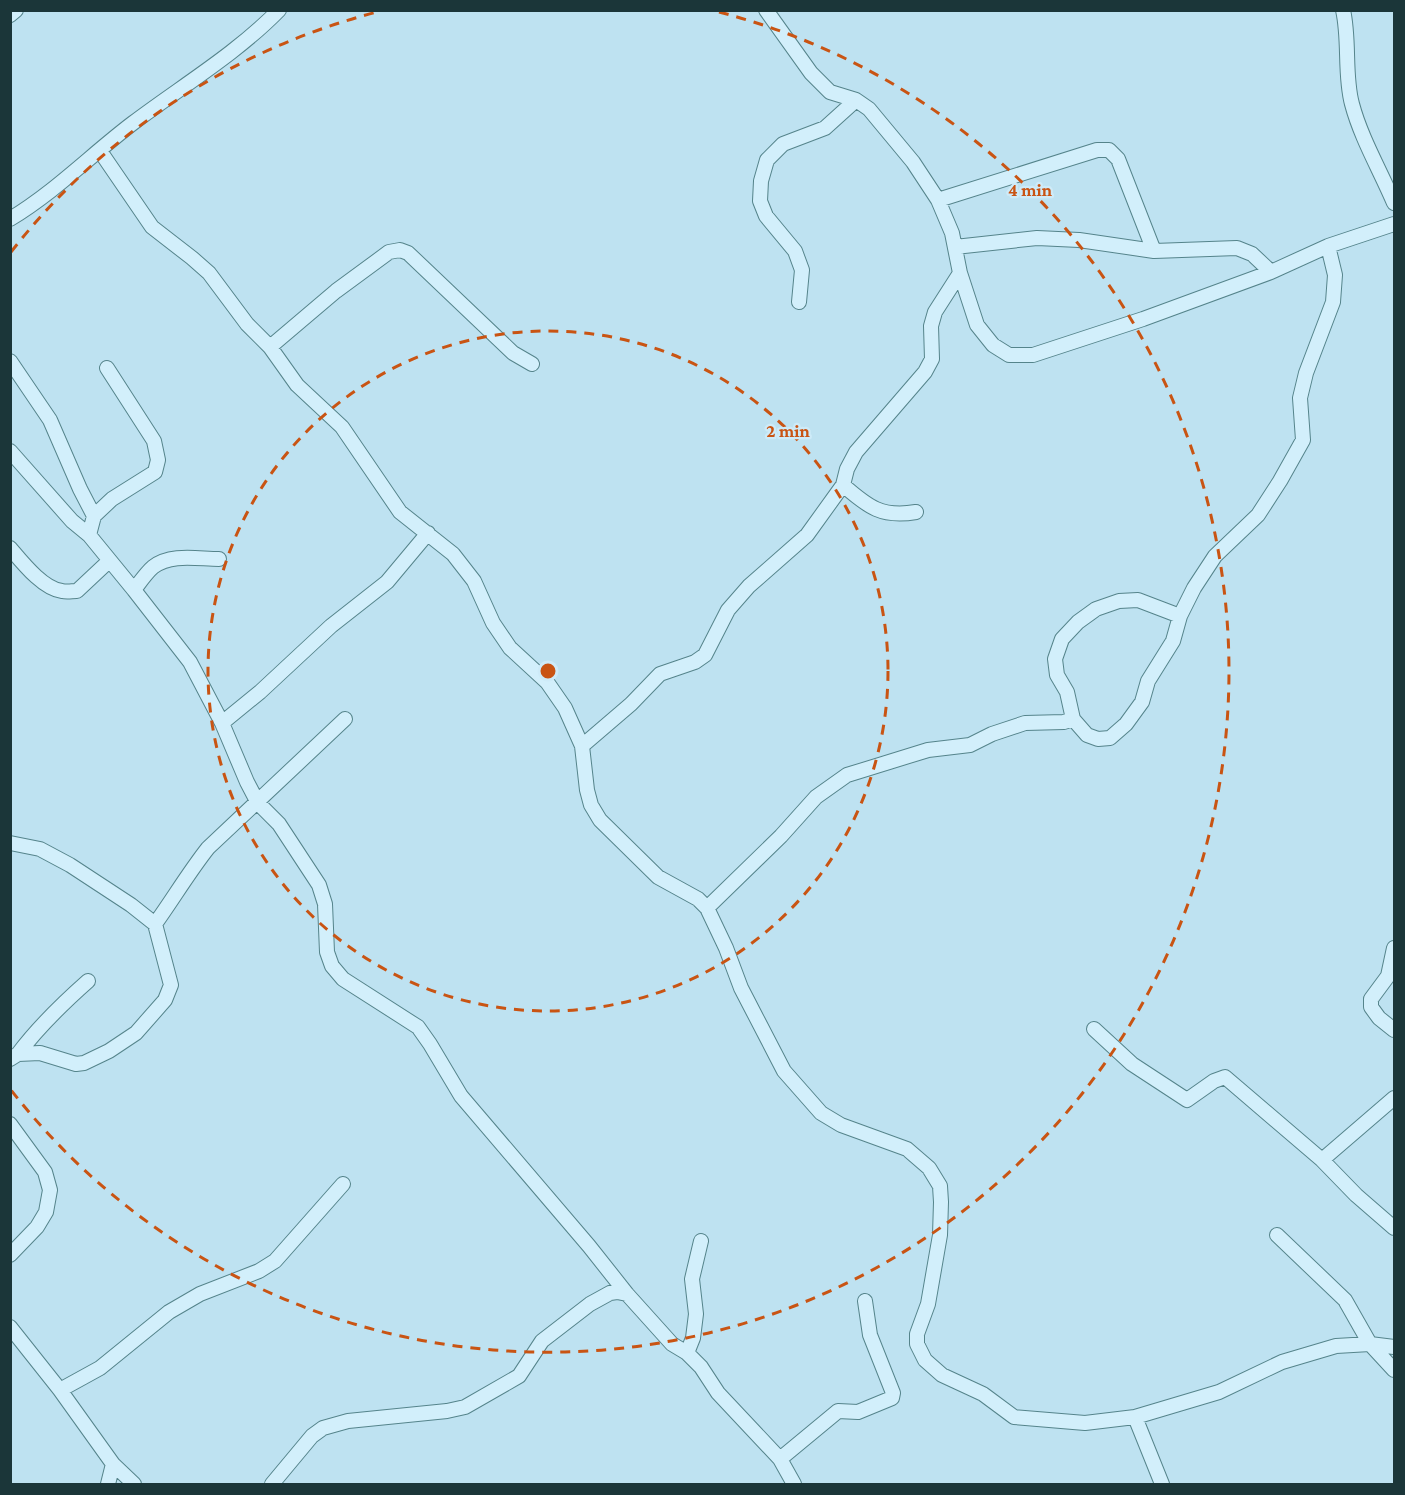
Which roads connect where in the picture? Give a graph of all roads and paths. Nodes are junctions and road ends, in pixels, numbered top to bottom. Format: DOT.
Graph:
graph roads {
  1 [pos="16,10"];
  2 [pos="279,10"];
  3 [pos="766,10"];
  4 [pos="1343,10"];
  5 [pos="10,15"];
  6 [pos="856,99"];
  7 [pos="100,151"];
  8 [pos="938,200"];
  9 [pos="1395,203"];
  10 [pos="10,219"];
  11 [pos="1395,224"];
  12 [pos="1328,246"];
  13 [pos="955,247"];
  14 [pos="1154,251"];
  15 [pos="1271,272"];
  16 [pos="960,273"];
  17 [pos="799,302"];
  18 [pos="270,347"];
  19 [pos="10,361"];
  20 [pos="532,364"];
  21 [pos="107,369"];
  22 [pos="10,451"];
  23 [pos="843,485"];
  24 [pos="916,512"];
  25 [pos="94,516"];
  26 [pos="428,533"];
  27 [pos="89,536"];
  28 [pos="10,548"];
  29 [pos="219,559"];
  30 [pos="109,561"];
  31 [pos="134,590"];
  32 [pos="1180,616"];
  33 [pos="345,719"];
  34 [pos="1073,719"];
  35 [pos="222,723"];
  36 [pos="582,746"];
  37 [pos="258,802"];
  38 [pos="10,843"];
  39 [pos="707,908"];
  40 [pos="156,924"];
  41 [pos="1395,948"];
  42 [pos="88,981"];
  43 [pos="1094,1029"];
  44 [pos="1395,1030"];
  45 [pos="14,1057"];
  46 [pos="1395,1098"];
  47 [pos="10,1124"];
  48 [pos="1322,1160"];
  49 [pos="343,1184"];
  50 [pos="1395,1228"];
  51 [pos="1277,1235"];
  52 [pos="701,1241"];
  53 [pos="10,1255"];
  54 [pos="627,1294"];
  55 [pos="865,1301"];
  56 [pos="10,1327"];
  57 [pos="1370,1344"];
  58 [pos="1395,1347"];
  59 [pos="687,1353"];
  60 [pos="1395,1370"];
  61 [pos="60,1390"];
  62 [pos="1135,1416"];
  63 [pos="780,1459"];
  64 [pos="113,1464"];
  65 [pos="108,1485"];
  66 [pos="134,1485"];
  67 [pos="272,1485"];
  68 [pos="794,1485"];
  69 [pos="1162,1485"];
  1 -- 5 [label="street"];
  2 -- 7 [label="street"];
  3 -- 6 [label="street"];
  4 -- 9 [label="street"];
  6 -- 8 [label="street"];
  6 -- 17 [label="street"];
  7 -- 10 [label="street"];
  7 -- 18 [label="street"];
  8 -- 13 [label="street"];
  8 -- 14 [label="street"];
  11 -- 12 [label="street"];
  12 -- 15 [label="street"];
  12 -- 32 [label="street"];
  13 -- 14 [label="street"];
  13 -- 16 [label="street"];
  14 -- 15 [label="street"];
  15 -- 16 [label="street"];
  16 -- 23 [label="street"];
  18 -- 20 [label="street"];
  18 -- 26 [label="street"];
  19 -- 25 [label="street"];
  21 -- 25 [label="street"];
  22 -- 27 [label="street"];
  23 -- 24 [label="street"];
  23 -- 36 [label="street"];
  25 -- 27 [label="street"];
  26 -- 35 [label="street"];
  26 -- 36 [label="street"];
  27 -- 30 [label="street"];
  28 -- 30 [label="street"];
  29 -- 31 [label="street"];
  30 -- 31 [label="street"];
  31 -- 35 [label="street"];
  32 -- 34 [label="street"];
  32 -- 34 [label="street"];
  33 -- 37 [label="street"];
  34 -- 39 [label="street"];
  35 -- 37 [label="street"];
  36 -- 39 [label="street"];
  37 -- 40 [label="street"];
  37 -- 54 [label="street"];
  38 -- 40 [label="street"];
  39 -- 62 [label="street"];
  40 -- 45 [label="street"];
  41 -- 44 [label="street"];
  42 -- 45 [label="street"];
  43 -- 48 [label="street"];
  46 -- 48 [label="street"];
  47 -- 53 [label="street"];
  48 -- 50 [label="street"];
  49 -- 61 [label="street"];
  51 -- 57 [label="street"];
  52 -- 59 [label="street"];
  54 -- 59 [label="street"];
  54 -- 67 [label="street"];
  55 -- 63 [label="street"];
  56 -- 61 [label="street"];
  57 -- 58 [label="street"];
  57 -- 60 [label="street"];
  57 -- 62 [label="street"];
  59 -- 63 [label="street"];
  61 -- 64 [label="street"];
  62 -- 69 [label="street"];
  63 -- 68 [label="street"];
  64 -- 65 [label="street"];
  64 -- 66 [label="street"];
}
